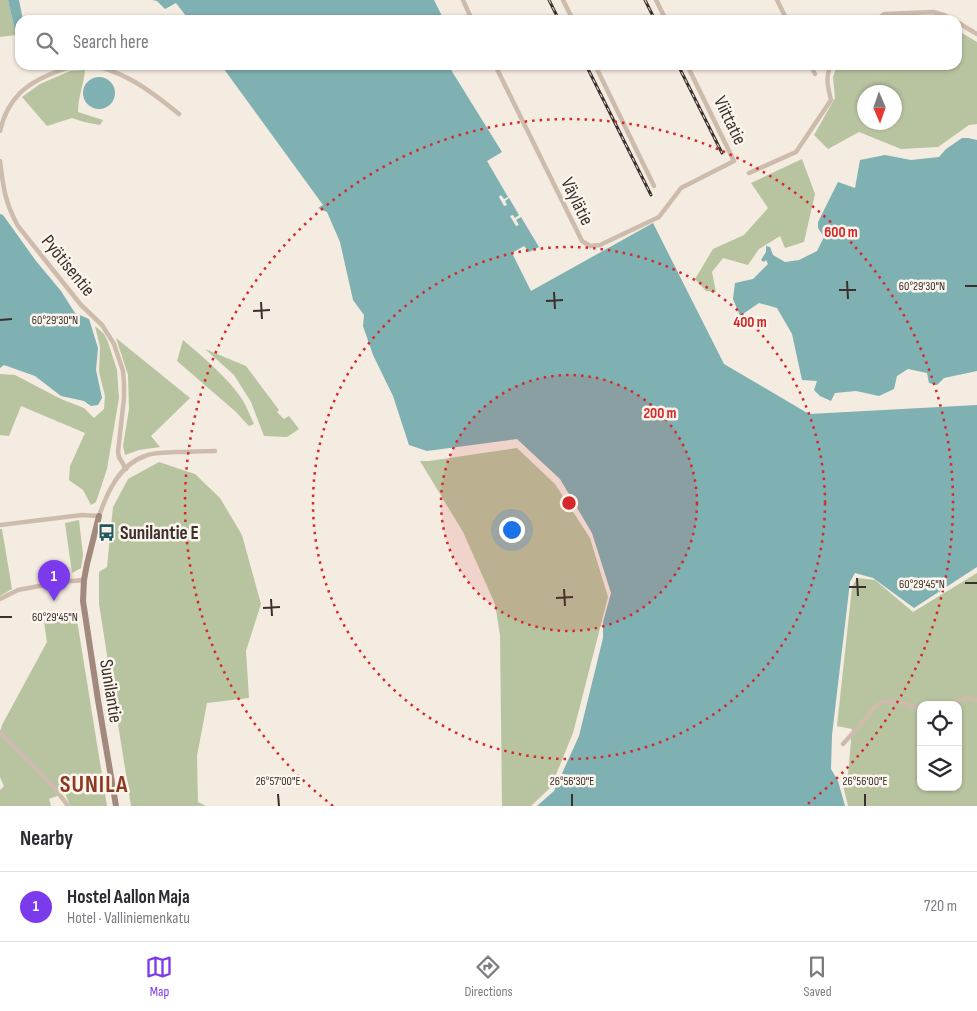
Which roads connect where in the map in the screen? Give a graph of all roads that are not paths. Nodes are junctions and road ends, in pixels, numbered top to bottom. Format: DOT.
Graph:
graph roads {
  1 [pos="462,0"];
  2 [pos="563,0"];
  3 [pos="656,0"];
  4 [pos="777,0"];
  5 [pos="470,15"];
  6 [pos="570,15"];
  7 [pos="664,15"];
  8 [pos="784,15"];
  9 [pos="883,15"];
  10 [pos="946,15"];
  11 [pos="962,25"];
  12 [pos="977,34"];
  13 [pos="62,70"];
  14 [pos="108,70"];
  15 [pos="497,70"];
  16 [pos="597,70"];
  17 [pos="689,70"];
  18 [pos="812,70"];
  19 [pos="828,70"];
  20 [pos="814,74"];
  21 [pos="179,114"];
  22 [pos="0,131"];
  23 [pos="0,161"];
  24 [pos="734,161"];
  25 [pos="749,173"];
  26 [pos="654,186"];
  27 [pos="215,451"];
  28 [pos="126,469"];
  29 [pos="99,516"];
  30 [pos="0,525"];
  31 [pos="84,580"];
  32 [pos="0,599"];
  33 [pos="977,700"];
  34 [pos="957,701"];
  35 [pos="917,709"];
  36 [pos="0,732"];
  37 [pos="843,744"];
  38 [pos="68,806"];
  39 [pos="116,806"];
  1 -- 5 [label="street"];
  2 -- 6 [label="street"];
  3 -- 7 [label="street"];
  4 -- 8 [label="street"];
  9 -- 10 [label="street"];
  11 -- 12 [label="street"];
  13 -- 22 [label="street"];
  14 -- 21 [label="street"];
  15 -- 24 [label="street, Väylätie"];
  16 -- 26 [label="street"];
  17 -- 24 [label="street, Viittatie"];
  18 -- 20 [label="street"];
  19 -- 25 [label="street"];
  23 -- 28 [label="street, Pyötisentie"];
  27 -- 28 [label="street"];
  28 -- 29 [label="street"];
  29 -- 30 [label="street"];
  29 -- 31 [label="street, Sunilantie"];
  31 -- 32 [label="street"];
  31 -- 39 [label="street, Sunilantie"];
  33 -- 34 [label="street"];
  35 -- 37 [label="street"];
  36 -- 38 [label="street"];
}
